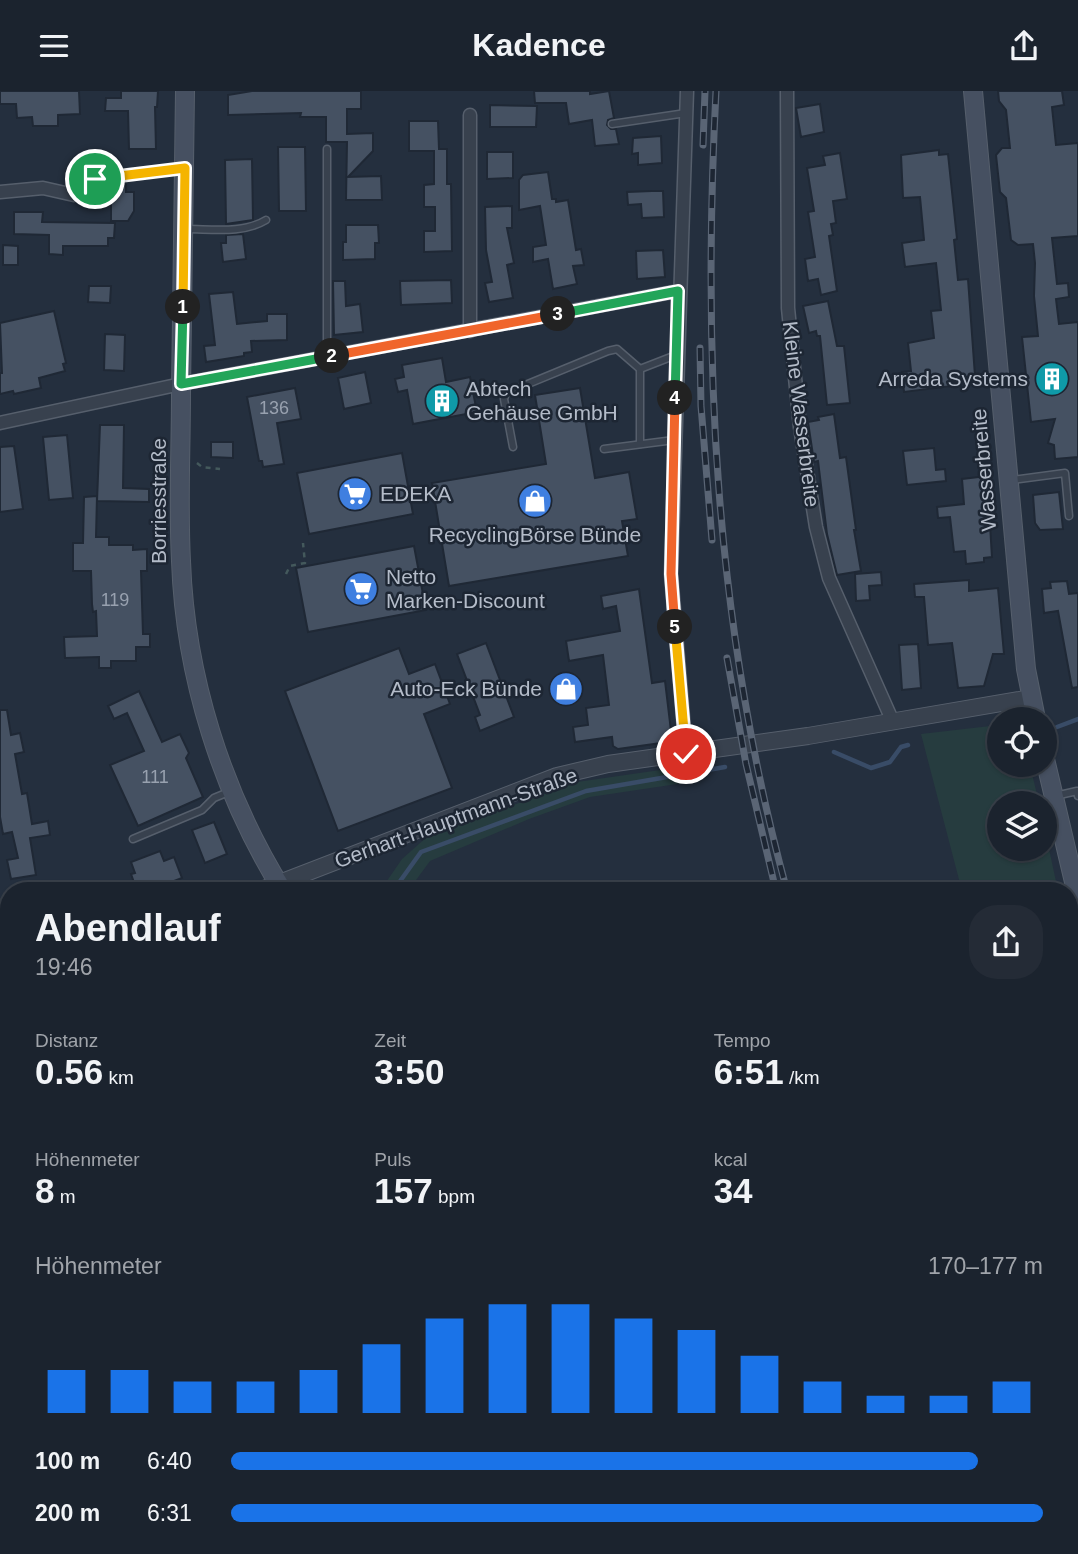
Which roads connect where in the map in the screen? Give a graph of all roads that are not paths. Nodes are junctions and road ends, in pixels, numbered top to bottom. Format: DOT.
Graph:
graph roads {
  1 [pos="185,91"];
  2 [pos="687,91"];
  3 [pos="787,91"];
  4 [pos="973,91"];
  5 [pos="686,113"];
  6 [pos="470,115"];
  7 [pos="612,124"];
  8 [pos="327,149"];
  9 [pos="0,192"];
  10 [pos="74,195"];
  11 [pos="266,220"];
  12 [pos="184,229"];
  13 [pos="678,291"];
  14 [pos="470,331"];
  15 [pos="676,355"];
  16 [pos="327,357"];
  17 [pos="640,369"];
  18 [pos="181,384"];
  19 [pos="0,423"];
  20 [pos="674,440"];
  21 [pos="640,444"];
  22 [pos="513,447"];
  23 [pos="604,449"];
  24 [pos="1008,481"];
  25 [pos="1069,516"];
  26 [pos="1031,698"];
  27 [pos="1033,707"];
  28 [pos="892,722"];
  29 [pos="686,754"];
  30 [pos="233,790"];
  31 [pos="1057,795"];
  32 [pos="1078,796"];
  33 [pos="1057,807"];
  34 [pos="133,839"];
  35 [pos="1074,868"];
  36 [pos="278,882"];
  37 [pos="293,882"];
  1 -- 12 [label="main road, Borriesstraße"];
  2 -- 5 [label="street"];
  3 -- 28 [label="street, Kleine Wasserbreite"];
  4 -- 24 [label="main road, Wasserbreite"];
  5 -- 7 [label="lane"];
  5 -- 13 [label="street"];
  6 -- 14 [label="street"];
  8 -- 16 [label="lane"];
  9 -- 10 [label="street"];
  11 -- 12 [label="lane"];
  12 -- 18 [label="main road, Borriesstraße"];
  13 -- 14 [label="street"];
  13 -- 15 [label="street"];
  14 -- 16 [label="street"];
  15 -- 17 [label="lane"];
  15 -- 20 [label="street"];
  16 -- 18 [label="street"];
  17 -- 21 [label="lane"];
  17 -- 22 [label="lane"];
  18 -- 19 [label="street"];
  18 -- 30 [label="main road, Borriesstraße"];
  20 -- 21 [label="lane"];
  20 -- 29 [label="street"];
  21 -- 23 [label="lane"];
  24 -- 25 [label="lane"];
  24 -- 26 [label="main road, Wasserbreite"];
  26 -- 27 [label="main road, Wasserbreite"];
  26 -- 28 [label="street, Gerhart-Hauptmann-Straße"];
  28 -- 29 [label="street, Gerhart-Hauptmann-Straße"];
  29 -- 37 [label="street, Gerhart-Hauptmann-Straße"];
  30 -- 34 [label="lane"];
  30 -- 36 [label="main road, Borriesstraße"];
  31 -- 32 [label="lane"];
  33 -- 35 [label="main road"];
}
